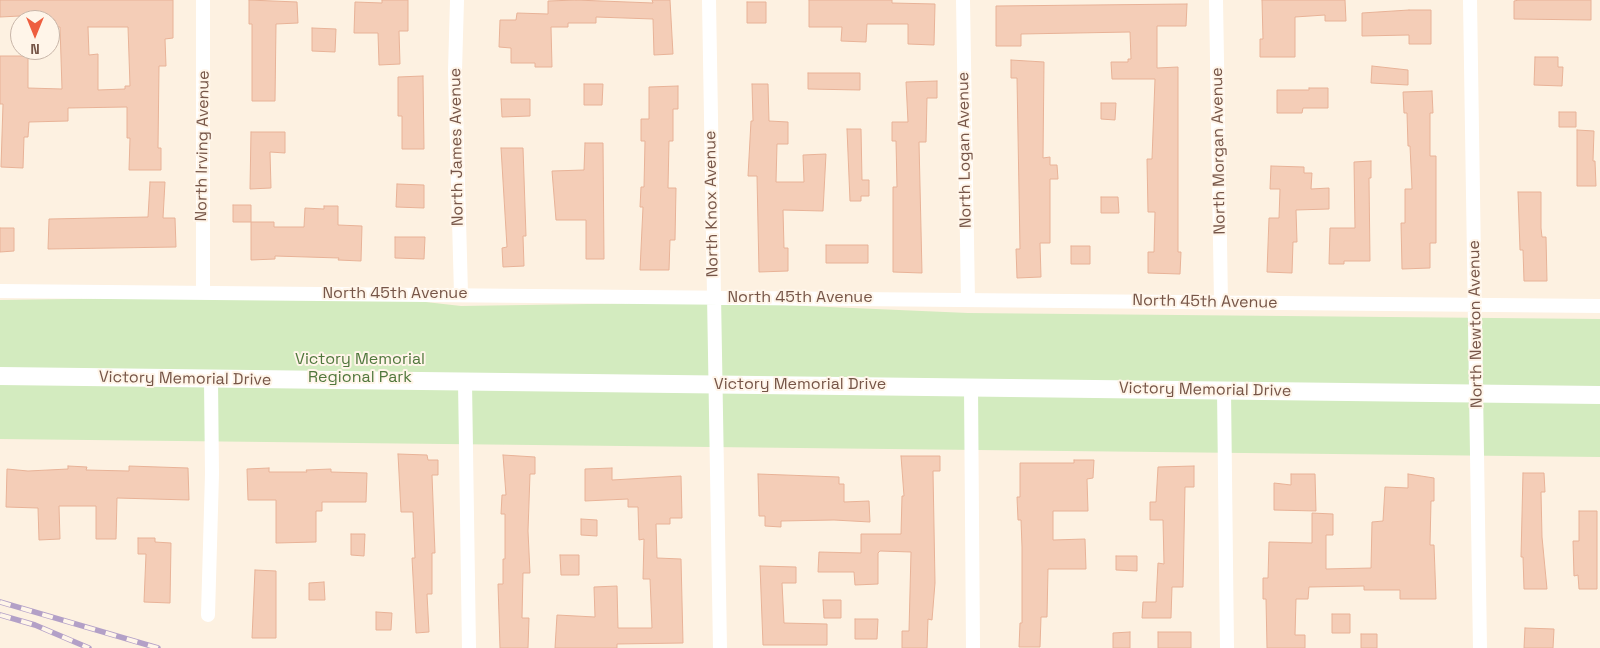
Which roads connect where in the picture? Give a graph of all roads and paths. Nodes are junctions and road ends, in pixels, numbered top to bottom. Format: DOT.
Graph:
graph roads {
  1 [pos="203,0"];
  2 [pos="457,0"];
  3 [pos="709,0"];
  4 [pos="963,0"];
  5 [pos="1216,0"];
  6 [pos="1470,0"];
  7 [pos="0,291"];
  8 [pos="203,291"];
  9 [pos="461,294"];
  10 [pos="713,297"];
  11 [pos="968,300"];
  12 [pos="1221,302"];
  13 [pos="1476,304"];
  14 [pos="1600,306"];
  15 [pos="0,376"];
  16 [pos="211,380"];
  17 [pos="465,382"];
  18 [pos="717,385"];
  19 [pos="971,387"];
  20 [pos="1224,390"];
  21 [pos="1478,393"];
  22 [pos="1600,395"];
  23 [pos="208,615"];
  24 [pos="469,648"];
  25 [pos="720,648"];
  26 [pos="973,648"];
  27 [pos="1227,648"];
  28 [pos="1480,648"];
  1 -- 8 [label="street, North Irving Avenue"];
  2 -- 9 [label="street, North James Avenue"];
  3 -- 10 [label="street, North Knox Avenue"];
  4 -- 11 [label="street, North Logan Avenue"];
  5 -- 12 [label="street, North Morgan Avenue"];
  6 -- 13 [label="street, North Newton Avenue"];
  7 -- 8 [label="street, North 45th Avenue"];
  8 -- 9 [label="street, North 45th Avenue"];
  9 -- 10 [label="street, North 45th Avenue"];
  10 -- 11 [label="street, North 45th Avenue"];
  10 -- 18 [label="street, North Knox Avenue"];
  11 -- 12 [label="street, North 45th Avenue"];
  12 -- 13 [label="street, North 45th Avenue"];
  13 -- 14 [label="street, North 45th Avenue"];
  13 -- 21 [label="street, North Newton Avenue"];
  15 -- 16 [label="street, Victory Memorial Drive"];
  16 -- 17 [label="street, Victory Memorial Drive"];
  16 -- 23 [label="street"];
  17 -- 18 [label="street, Victory Memorial Drive"];
  17 -- 24 [label="street"];
  18 -- 19 [label="street, Victory Memorial Drive"];
  18 -- 25 [label="street, North Knox Avenue"];
  19 -- 20 [label="street, Victory Memorial Drive"];
  19 -- 26 [label="street"];
  20 -- 21 [label="street, Victory Memorial Drive"];
  20 -- 27 [label="street"];
  21 -- 22 [label="street, Victory Memorial Drive"];
  21 -- 28 [label="street, North Newton Avenue"];
}
